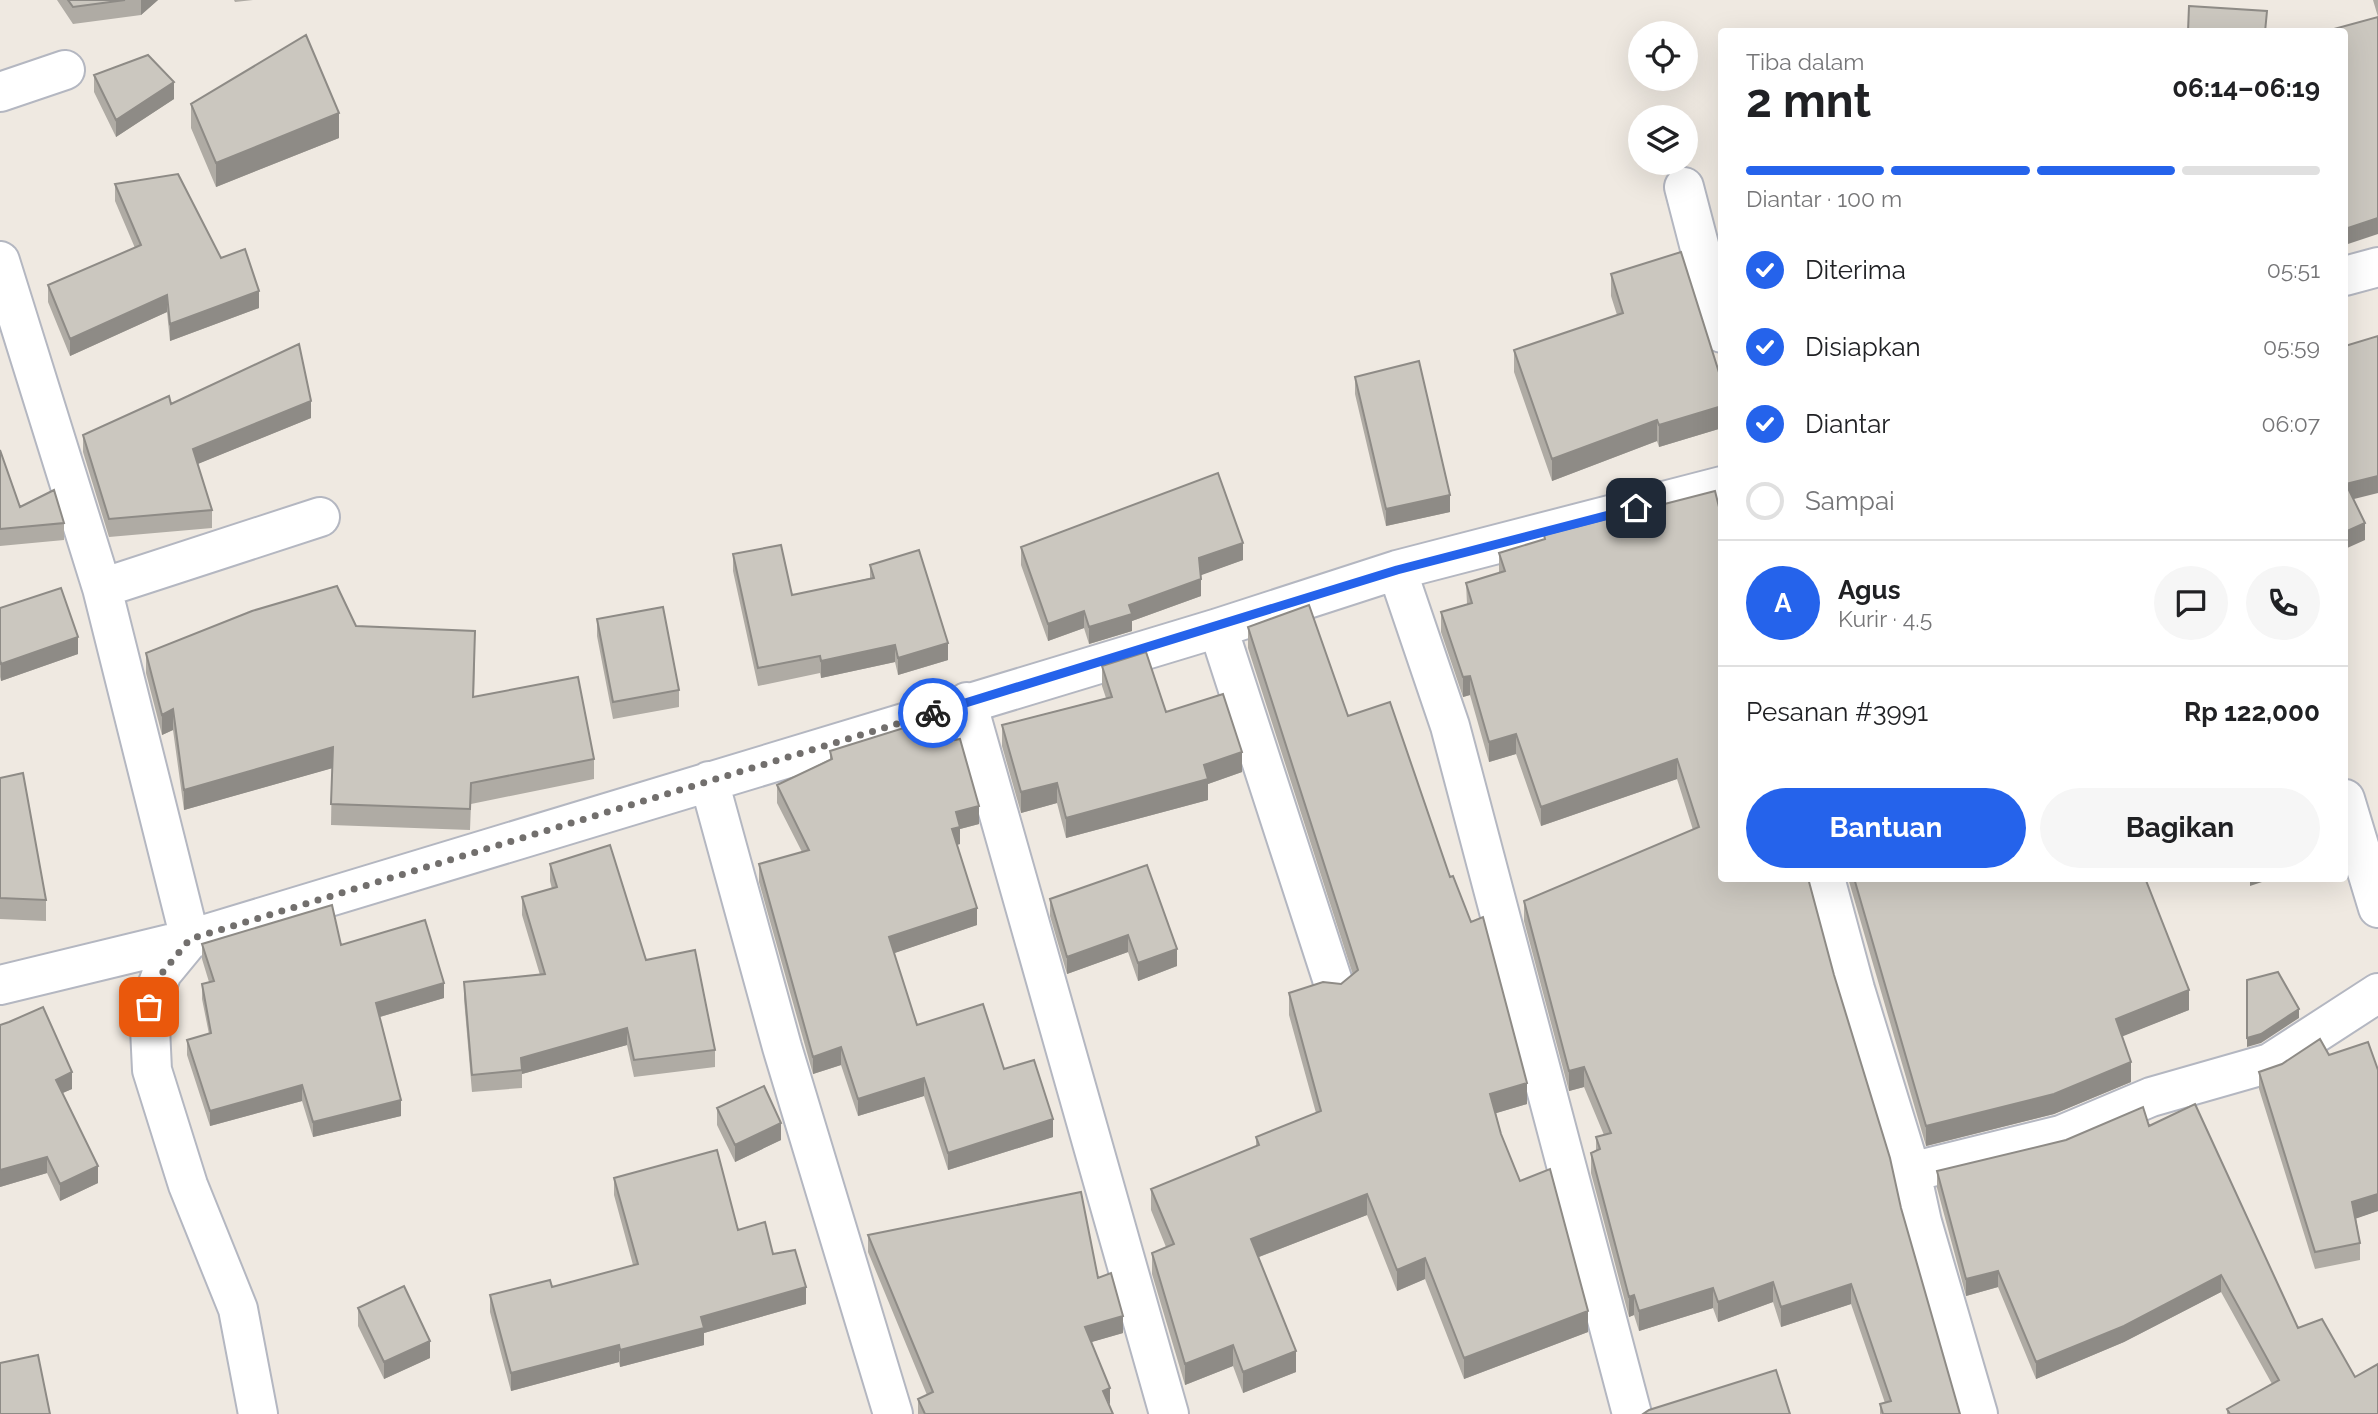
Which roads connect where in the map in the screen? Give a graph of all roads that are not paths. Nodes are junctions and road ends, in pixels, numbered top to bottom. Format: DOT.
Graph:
graph roads {
  1 [pos="65,70"];
  2 [pos="0,92"];
  3 [pos="1684,187"];
  4 [pos="0,261"];
  5 [pos="2378,267"];
  6 [pos="2348,275"];
  7 [pos="1718,318"];
  8 [pos="1718,494"];
  9 [pos="320,517"];
  10 [pos="1397,570"];
  11 [pos="102,588"];
  12 [pos="1218,628"];
  13 [pos="967,702"];
  14 [pos="709,781"];
  15 [pos="2348,809"];
  16 [pos="1826,882"];
  17 [pos="2378,908"];
  18 [pos="190,939"];
  19 [pos="0,985"];
  20 [pos="1334,985"];
  21 [pos="2378,993"];
  22 [pos="1911,1172"];
  23 [pos="258,1414"];
  24 [pos="893,1414"];
  25 [pos="1169,1414"];
  26 [pos="1632,1414"];
  27 [pos="1978,1414"];
  1 -- 2 [label="street"];
  3 -- 7 [label="street"];
  4 -- 11 [label="street"];
  5 -- 6 [label="street"];
  8 -- 10 [label="street"];
  9 -- 11 [label="street"];
  10 -- 12 [label="street"];
  10 -- 26 [label="street"];
  11 -- 18 [label="street"];
  12 -- 13 [label="street"];
  12 -- 20 [label="street"];
  13 -- 14 [label="street"];
  13 -- 25 [label="street"];
  14 -- 18 [label="street"];
  14 -- 24 [label="street"];
  15 -- 17 [label="street"];
  16 -- 22 [label="street"];
  18 -- 19 [label="street"];
  18 -- 23 [label="street"];
  21 -- 22 [label="street"];
  22 -- 27 [label="street"];
}
